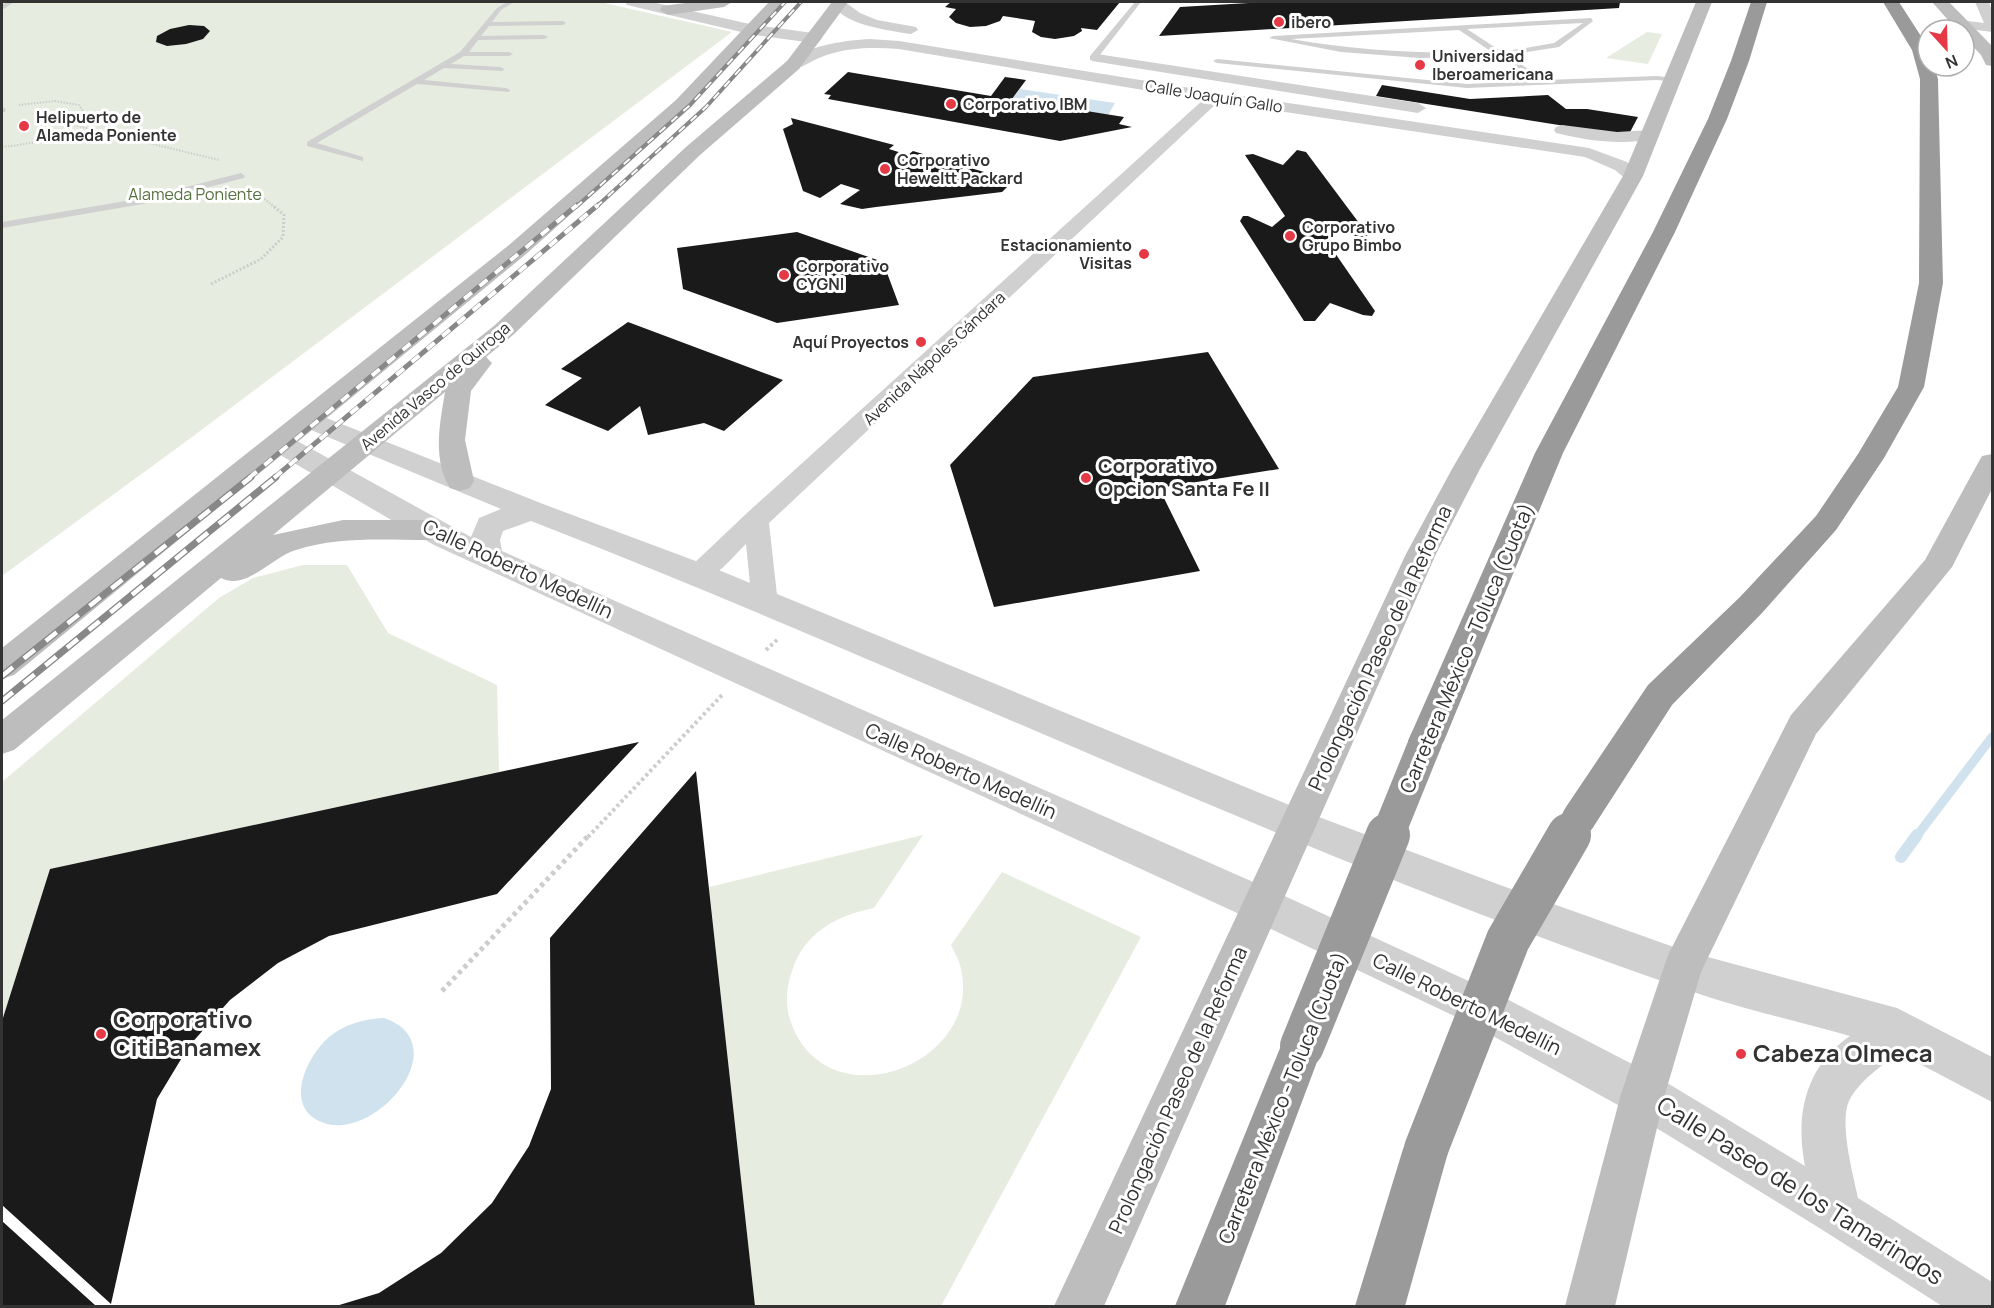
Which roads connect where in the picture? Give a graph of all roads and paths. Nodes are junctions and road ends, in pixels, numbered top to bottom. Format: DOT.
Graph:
graph roads {
  1 [pos="11,2"];
  2 [pos="511,2"];
  3 [pos="633,2"];
  4 [pos="724,2"];
  5 [pos="778,2"];
  6 [pos="839,2"];
  7 [pos="1138,2"];
  8 [pos="1704,2"];
  9 [pos="1759,2"];
  10 [pos="1891,2"];
  11 [pos="1940,2"];
  12 [pos="1982,2"];
  13 [pos="2,8"];
  14 [pos="668,10"];
  15 [pos="1955,18"];
  16 [pos="563,22"];
  17 [pos="488,24"];
  18 [pos="1976,25"];
  19 [pos="1992,27"];
  20 [pos="1461,28"];
  21 [pos="754,30"];
  22 [pos="544,37"];
  23 [pos="478,38"];
  24 [pos="813,38"];
  25 [pos="1976,40"];
  26 [pos="899,45"];
  27 [pos="463,54"];
  28 [pos="509,54"];
  29 [pos="1501,54"];
  30 [pos="1087,57"];
  31 [pos="1217,61"];
  32 [pos="1992,62"];
  33 [pos="793,64"];
  34 [pos="444,66"];
  35 [pos="500,69"];
  36 [pos="1673,81"];
  37 [pos="416,82"];
  38 [pos="1544,83"];
  39 [pos="506,90"];
  40 [pos="1215,97"];
  41 [pos="2,110"];
  42 [pos="1430,110"];
  43 [pos="1523,124"];
  44 [pos="1545,128"];
  45 [pos="1650,135"];
  46 [pos="1510,140"];
  47 [pos="2,147"];
  48 [pos="360,159"];
  49 [pos="241,176"];
  50 [pos="1633,176"];
  51 [pos="2,225"];
  52 [pos="504,330"];
  53 [pos="309,419"];
  54 [pos="280,443"];
  55 [pos="365,444"];
  56 [pos="1992,463"];
  57 [pos="330,472"];
  58 [pos="460,481"];
  59 [pos="533,511"];
  60 [pos="756,519"];
  61 [pos="429,530"];
  62 [pos="487,556"];
  63 [pos="698,574"];
  64 [pos="765,604"];
  65 [pos="800,618"];
  66 [pos="148,620"];
  67 [pos="2,666"];
  68 [pos="743,672"];
  69 [pos="2,740"];
  70 [pos="1298,825"];
  71 [pos="1262,905"];
  72 [pos="1682,969"];
  73 [pos="442,991"];
  74 [pos="1897,1029"];
  75 [pos="1992,1080"];
  76 [pos="1643,1094"];
  77 [pos="1838,1212"];
  78 [pos="1079,1306"];
  79 [pos="1200,1306"];
  80 [pos="1380,1306"];
  81 [pos="1590,1306"];
  82 [pos="1986,1306"];
  1 -- 13 [label="lane"];
  2 -- 17 [label="lane"];
  3 -- 14 [label="street"];
  4 -- 14 [label="main road"];
  5 -- 21 [label="main road"];
  6 -- 24 [label="main road, Avenida Vasco de Quiroga"];
  6 -- 26 [label="street"];
  7 -- 30 [label="lane"];
  8 -- 36 [label="main road, Prolongación Paseo de la Reforma"];
  9 -- 79 [label="highway, Carretera México - Toluca (Cuota), bridge"];
  10 -- 80 [label="highway, bridge"];
  11 -- 15 [label="main road"];
  12 -- 19 [label="street"];
  14 -- 21 [label="street"];
  16 -- 17 [label="lane"];
  17 -- 23 [label="lane"];
  18 -- 19 [label="street"];
  20 -- 29 [label="lane"];
  20 -- 29 [label="lane"];
  20 -- 29 [label="lane"];
  21 -- 24 [label="street"];
  21 -- 53 [label="main road"];
  22 -- 23 [label="lane"];
  23 -- 27 [label="lane"];
  24 -- 33 [label="main road, Avenida Vasco de Quiroga"];
  25 -- 32 [label="main road"];
  26 -- 33 [label="street, Calle Joaquín Gallo"];
  26 -- 40 [label="street, Calle Joaquín Gallo"];
  27 -- 28 [label="lane"];
  27 -- 34 [label="lane"];
  29 -- 38 [label="lane"];
  30 -- 42 [label="street, Calle Joaquín Gallo"];
  31 -- 38 [label="lane"];
  33 -- 52 [label="main road, Avenida Vasco de Quiroga"];
  34 -- 35 [label="lane"];
  34 -- 37 [label="lane"];
  36 -- 38 [label="lane"];
  36 -- 45 [label="main road, Prolongación Paseo de la Reforma"];
  37 -- 39 [label="lane"];
  37 -- 48 [label="lane"];
  40 -- 46 [label="street, Calle Joaquín Gallo"];
  40 -- 60 [label="street, Avenida Nápoles Gándara"];
  41 -- 47 [label="path"];
  43 -- 46 [label="street"];
  44 -- 45 [label="street"];
  45 -- 50 [label="main road, Prolongación Paseo de la Reforma"];
  46 -- 50 [label="street, Calle Joaquín Gallo"];
  49 -- 51 [label="lane"];
  50 -- 70 [label="main road, Prolongación Paseo de la Reforma"];
  52 -- 55 [label="main road, Avenida Vasco de Quiroga"];
  52 -- 58 [label="main road"];
  53 -- 54 [label="main road"];
  53 -- 55 [label="street"];
  54 -- 57 [label="street, Calle Roberto Medellín"];
  54 -- 67 [label="main road"];
  55 -- 57 [label="main road, Avenida Vasco de Quiroga"];
  55 -- 58 [label="street"];
  56 -- 72 [label="main road"];
  57 -- 61 [label="street, Calle Roberto Medellín"];
  57 -- 66 [label="main road, Avenida Vasco de Quiroga"];
  58 -- 59 [label="street"];
  59 -- 62 [label="street"];
  59 -- 63 [label="street"];
  60 -- 63 [label="street, Avenida Nápoles Gándara"];
  60 -- 64 [label="street"];
  61 -- 62 [label="street, Calle Roberto Medellín"];
  61 -- 66 [label="main road"];
  62 -- 68 [label="street, Calle Roberto Medellín"];
  63 -- 64 [label="street"];
  64 -- 65 [label="street"];
  65 -- 68 [label="path"];
  65 -- 70 [label="street"];
  66 -- 69 [label="main road, Avenida Vasco de Quiroga"];
  68 -- 71 [label="street, Calle Roberto Medellín"];
  68 -- 73 [label="path"];
  70 -- 71 [label="main road, Prolongación Paseo de la Reforma"];
  70 -- 72 [label="street"];
  71 -- 76 [label="street, Calle Roberto Medellín"];
  71 -- 78 [label="main road, Prolongación Paseo de la Reforma"];
  72 -- 74 [label="street"];
  72 -- 76 [label="main road"];
  74 -- 75 [label="street"];
  74 -- 77 [label="street"];
  76 -- 77 [label="street, Calle Paseo de los Tamarindos"];
  76 -- 81 [label="main road"];
  77 -- 82 [label="street, Calle Paseo de los Tamarindos"];
}
